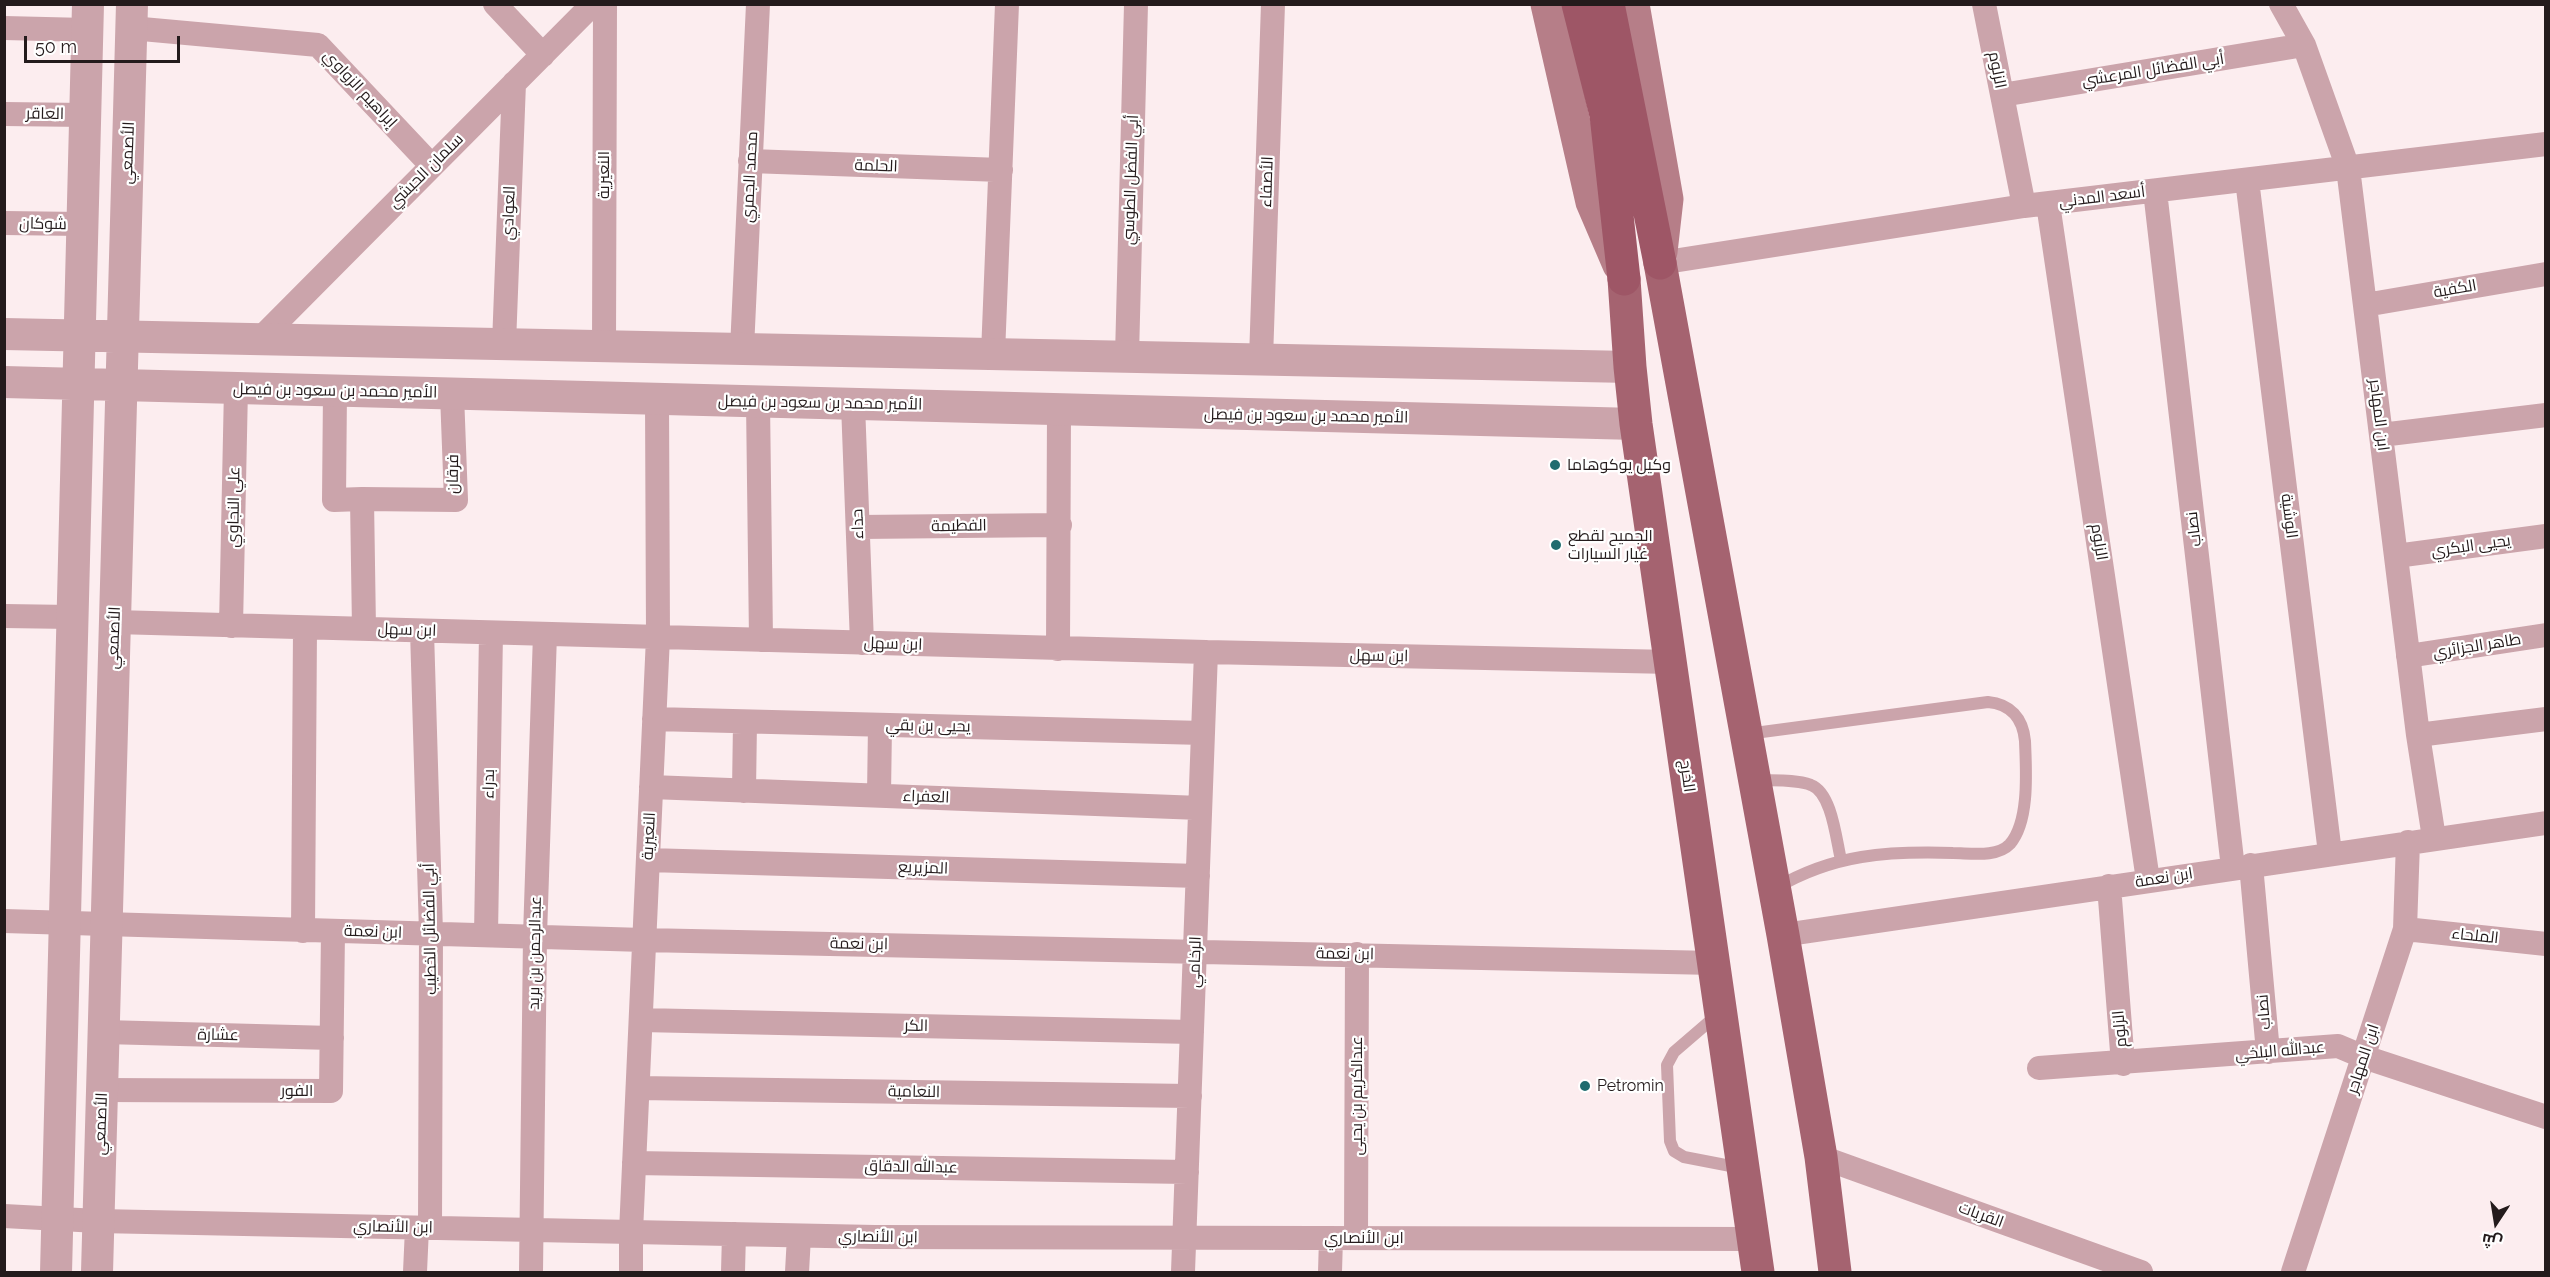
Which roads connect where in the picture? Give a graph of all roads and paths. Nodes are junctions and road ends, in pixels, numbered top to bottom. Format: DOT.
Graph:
graph roads {
  1 [pos="495,4"];
  2 [pos="593,4"];
  3 [pos="604,4"];
  4 [pos="758,4"];
  5 [pos="1007,4"];
  6 [pos="1136,4"];
  7 [pos="1273,4"];
  8 [pos="1547,4"];
  9 [pos="1578,4"];
  10 [pos="1608,4"];
  11 [pos="1633,4"];
  12 [pos="1984,4"];
  13 [pos="2281,4"];
  14 [pos="131,16"];
  15 [pos="88,17"];
  16 [pos="4,28"];
  17 [pos="2304,45"];
  18 [pos="543,55"];
  19 [pos="514,83"];
  20 [pos="2002,95"];
  21 [pos="4,114"];
  22 [pos="1618,114"];
  23 [pos="85,115"];
  24 [pos="2546,144"];
  25 [pos="750,161"];
  26 [pos="431,165"];
  27 [pos="2348,168"];
  28 [pos="1001,170"];
  29 [pos="2247,180"];
  30 [pos="2155,191"];
  31 [pos="2036,205"];
  32 [pos="4,223"];
  33 [pos="82,224"];
  34 [pos="1660,263"];
  35 [pos="2546,274"];
  36 [pos="1624,279"];
  37 [pos="2365,305"];
  38 [pos="4,334"];
  39 [pos="80,335"];
  40 [pos="123,336"];
  41 [pos="260,339"];
  42 [pos="504,344"];
  43 [pos="604,346"];
  44 [pos="742,349"];
  45 [pos="993,354"];
  46 [pos="1127,356"];
  47 [pos="1261,359"];
  48 [pos="1630,367"];
  49 [pos="4,382"];
  50 [pos="78,384"];
  51 [pos="121,385"];
  52 [pos="236,388"];
  53 [pos="334,391"];
  54 [pos="452,394"];
  55 [pos="657,399"];
  56 [pos="758,402"];
  57 [pos="853,404"];
  58 [pos="1059,409"];
  59 [pos="2546,415"];
  60 [pos="1636,424"];
  61 [pos="2381,435"];
  62 [pos="362,499"];
  63 [pos="1060,525"];
  64 [pos="858,527"];
  65 [pos="2546,536"];
  66 [pos="2396,556"];
  67 [pos="4,616"];
  68 [pos="72,617"];
  69 [pos="115,622"];
  70 [pos="231,626"];
  71 [pos="305,628"];
  72 [pos="364,629"];
  73 [pos="422,631"];
  74 [pos="491,633"];
  75 [pos="545,634"];
  76 [pos="2546,635"];
  77 [pos="658,637"];
  78 [pos="761,640"];
  79 [pos="862,643"];
  80 [pos="1058,649"];
  81 [pos="1206,652"];
  82 [pos="2408,656"];
  83 [pos="1671,662"];
  84 [pos="654,719"];
  85 [pos="2546,719"];
  86 [pos="745,722"];
  87 [pos="880,725"];
  88 [pos="1203,733"];
  89 [pos="1746,734"];
  90 [pos="2418,735"];
  91 [pos="1755,780"];
  92 [pos="651,787"];
  93 [pos="744,791"];
  94 [pos="879,795"];
  95 [pos="1200,808"];
  96 [pos="2546,823"];
  97 [pos="2434,838"];
  98 [pos="2408,842"];
  99 [pos="2330,853"];
  100 [pos="648,860"];
  101 [pos="1841,860"];
  102 [pos="2242,866"];
  103 [pos="1198,876"];
  104 [pos="2148,880"];
  105 [pos="2109,886"];
  106 [pos="1775,888"];
  107 [pos="4,921"];
  108 [pos="64,923"];
  109 [pos="107,924"];
  110 [pos="2405,929"];
  111 [pos="303,931"];
  112 [pos="333,931"];
  113 [pos="431,933"];
  114 [pos="1783,934"];
  115 [pos="486,935"];
  116 [pos="535,936"];
  117 [pos="644,940"];
  118 [pos="2546,944"];
  119 [pos="1195,950"];
  120 [pos="1357,954"];
  121 [pos="1714,963"];
  122 [pos="1720,1013"];
  123 [pos="641,1020"];
  124 [pos="104,1032"];
  125 [pos="1192,1032"];
  126 [pos="332,1038"];
  127 [pos="2268,1052"];
  128 [pos="2364,1057"];
  129 [pos="2123,1064"];
  130 [pos="2039,1068"];
  131 [pos="638,1088"];
  132 [pos="102,1090"];
  133 [pos="1190,1096"];
  134 [pos="2546,1117"];
  135 [pos="1821,1157"];
  136 [pos="634,1162"];
  137 [pos="1742,1168"];
  138 [pos="1187,1172"];
  139 [pos="4,1216"];
  140 [pos="57,1218"];
  141 [pos="98,1221"];
  142 [pos="423,1228"];
  143 [pos="531,1230"];
  144 [pos="631,1232"];
  145 [pos="734,1234"];
  146 [pos="799,1236"];
  147 [pos="1184,1238"];
  148 [pos="1331,1238"];
  149 [pos="1356,1238"];
  150 [pos="1753,1239"];
  151 [pos="56,1272"];
  152 [pos="97,1272"];
  153 [pos="416,1272"];
  154 [pos="531,1272"];
  155 [pos="631,1272"];
  156 [pos="734,1272"];
  157 [pos="797,1272"];
  158 [pos="1183,1272"];
  159 [pos="1330,1272"];
  160 [pos="1758,1272"];
  161 [pos="1835,1272"];
  162 [pos="2141,1272"];
  163 [pos="2293,1272"];
  1 -- 18 [label="street"];
  2 -- 18 [label="street, سلمان الحبشي"];
  3 -- 43 [label="street, النعيرية"];
  4 -- 25 [label="street, محمد الجمري"];
  5 -- 28 [label="street"];
  6 -- 46 [label="street, أبي الفضل الطوسي"];
  7 -- 47 [label="street, الأصفاء"];
  8 -- 36 [label="main road"];
  9 -- 22 [label="highway"];
  10 -- 22 [label="highway"];
  11 -- 34 [label="main road"];
  12 -- 20 [label="street, الزلوم"];
  13 -- 17 [label="street, ابن المهاجر"];
  14 -- 26 [label="street, إبراهيم الزواوي"];
  14 -- 40 [label="street, الأصمعي"];
  15 -- 16 [label="street"];
  15 -- 23 [label="street"];
  17 -- 20 [label="street, أبي الفضائل المرعشي"];
  17 -- 27 [label="street, ابن المهاجر"];
  18 -- 19 [label="street, سلمان الحبشي"];
  19 -- 26 [label="street, سلمان الحبشي"];
  19 -- 42 [label="street, العوادي"];
  20 -- 31 [label="street, الزلوم"];
  21 -- 23 [label="street, العاقر"];
  22 -- 34 [label="highway"];
  22 -- 36 [label="highway"];
  23 -- 33 [label="street"];
  24 -- 27 [label="street, أسعد المدني"];
  25 -- 28 [label="street, الحلمة"];
  25 -- 44 [label="street, محمد الجمري"];
  26 -- 41 [label="street, سلمان الحبشي"];
  27 -- 29 [label="street, أسعد المدني"];
  27 -- 37 [label="street, ابن المهاجر"];
  28 -- 45 [label="street"];
  29 -- 30 [label="street, أسعد المدني"];
  29 -- 99 [label="street, الوشية"];
  30 -- 31 [label="street, أسعد المدني"];
  30 -- 102 [label="street, نصاب"];
  31 -- 34 [label="street, أسعد المدني"];
  31 -- 104 [label="street, الزلوم"];
  32 -- 33 [label="street, شوكان"];
  33 -- 39 [label="street"];
  34 -- 89 [label="main road"];
  35 -- 37 [label="street, الكفية"];
  36 -- 48 [label="main road, الخرج"];
  37 -- 61 [label="street, ابن المهاجر"];
  38 -- 39 [label="street"];
  39 -- 40 [label="street"];
  39 -- 50 [label="street"];
  40 -- 41 [label="street"];
  40 -- 51 [label="street, الأصمعي"];
  41 -- 42 [label="street"];
  42 -- 43 [label="street"];
  43 -- 44 [label="street"];
  44 -- 45 [label="street"];
  45 -- 46 [label="street"];
  46 -- 47 [label="street"];
  47 -- 48 [label="street"];
  48 -- 60 [label="main road, الخرج"];
  49 -- 50 [label="street, الأمير محمد بن سعود بن فيصل"];
  50 -- 51 [label="street, الأمير محمد بن سعود بن فيصل"];
  50 -- 68 [label="street"];
  51 -- 52 [label="street, الأمير محمد بن سعود بن فيصل"];
  51 -- 69 [label="street, الأصمعي"];
  52 -- 53 [label="street, الأمير محمد بن سعود بن فيصل"];
  52 -- 70 [label="street, علي النجاوي"];
  53 -- 54 [label="street, الأمير محمد بن سعود بن فيصل"];
  53 -- 62 [label="street, فرقان"];
  54 -- 55 [label="street, الأمير محمد بن سعود بن فيصل"];
  54 -- 62 [label="street, فرقان"];
  55 -- 56 [label="street, الأمير محمد بن سعود بن فيصل"];
  55 -- 77 [label="street, النعيرية"];
  56 -- 57 [label="street, الأمير محمد بن سعود بن فيصل"];
  56 -- 78 [label="street"];
  57 -- 58 [label="street, الأمير محمد بن سعود بن فيصل"];
  57 -- 64 [label="street, حداء"];
  58 -- 60 [label="street, الأمير محمد بن سعود بن فيصل"];
  58 -- 63 [label="street"];
  59 -- 61 [label="street"];
  60 -- 83 [label="main road, الخرج"];
  61 -- 66 [label="street, ابن المهاجر"];
  62 -- 72 [label="street"];
  63 -- 64 [label="street, الفطيمة"];
  63 -- 80 [label="street"];
  64 -- 79 [label="street, حداء"];
  65 -- 66 [label="street, يحيى البكري"];
  66 -- 82 [label="street, ابن المهاجر"];
  67 -- 68 [label="street"];
  68 -- 108 [label="street"];
  69 -- 70 [label="street, ابن سهل"];
  69 -- 109 [label="street, الأصمعي"];
  70 -- 71 [label="street, ابن سهل"];
  71 -- 72 [label="street, ابن سهل"];
  71 -- 111 [label="street"];
  72 -- 73 [label="street, ابن سهل"];
  73 -- 74 [label="street, ابن سهل"];
  73 -- 113 [label="street, أبي الفضائل الخطيب"];
  74 -- 75 [label="street, ابن سهل"];
  74 -- 115 [label="street, بدراء"];
  75 -- 77 [label="street, ابن سهل"];
  75 -- 116 [label="street, عبدالرحمن بن بريد"];
  76 -- 82 [label="street, طاهر الجزائري"];
  77 -- 78 [label="street, ابن سهل"];
  77 -- 84 [label="street, النعيرية"];
  78 -- 79 [label="street, ابن سهل"];
  79 -- 80 [label="street, ابن سهل"];
  80 -- 81 [label="street, ابن سهل"];
  81 -- 83 [label="street, ابن سهل"];
  81 -- 88 [label="street, الرخامي"];
  82 -- 90 [label="street, ابن المهاجر"];
  83 -- 121 [label="main road, الخرج"];
  84 -- 86 [label="street, يحيى بن بقي"];
  84 -- 92 [label="street, النعيرية"];
  85 -- 90 [label="street"];
  86 -- 87 [label="street, يحيى بن بقي"];
  86 -- 93 [label="street"];
  87 -- 88 [label="street, يحيى بن بقي"];
  87 -- 94 [label="street"];
  88 -- 95 [label="street, الرخامي"];
  89 -- 91 [label="main road"];
  89 -- 101 [label="lane"];
  90 -- 97 [label="street, ابن المهاجر"];
  91 -- 101 [label="lane"];
  91 -- 106 [label="main road"];
  92 -- 93 [label="street, العفراء"];
  92 -- 100 [label="street, النعيرية"];
  93 -- 94 [label="street, العفراء"];
  94 -- 95 [label="street, العفراء"];
  95 -- 103 [label="street, الرخامي"];
  96 -- 97 [label="street, ابن نعمة"];
  97 -- 98 [label="street, ابن نعمة"];
  98 -- 99 [label="street, ابن نعمة"];
  98 -- 110 [label="street, ابن المهاجر"];
  99 -- 102 [label="street, ابن نعمة"];
  100 -- 103 [label="street, المزيريع"];
  100 -- 117 [label="street, النعيرية"];
  101 -- 106 [label="lane"];
  102 -- 104 [label="street, ابن نعمة"];
  102 -- 127 [label="street, نصاب"];
  103 -- 119 [label="street, الرخامي"];
  104 -- 105 [label="street, ابن نعمة"];
  105 -- 114 [label="street, ابن نعمة"];
  105 -- 129 [label="street, الزلوم"];
  106 -- 114 [label="main road"];
  107 -- 108 [label="street, ابن نعمة"];
  108 -- 109 [label="street, ابن نعمة"];
  108 -- 140 [label="street"];
  109 -- 111 [label="street, ابن نعمة"];
  109 -- 124 [label="street, الأصمعي"];
  110 -- 118 [label="street, الملحاء"];
  110 -- 128 [label="street, ابن المهاجر"];
  111 -- 112 [label="street, ابن نعمة"];
  112 -- 113 [label="street, ابن نعمة"];
  112 -- 126 [label="street, الفور"];
  113 -- 115 [label="street, ابن نعمة"];
  113 -- 142 [label="street, أبي الفضائل الخطيب"];
  114 -- 135 [label="main road"];
  115 -- 116 [label="street, ابن نعمة"];
  116 -- 117 [label="street, ابن نعمة"];
  116 -- 143 [label="street, عبدالرحمن بن بريد"];
  117 -- 119 [label="street, ابن نعمة"];
  117 -- 123 [label="street, النعيرية"];
  119 -- 120 [label="street, ابن نعمة"];
  119 -- 125 [label="street, الرخامي"];
  120 -- 121 [label="street, ابن نعمة"];
  120 -- 149 [label="street, عبدالكريم بن يحيى"];
  121 -- 122 [label="main road, الخرج"];
  122 -- 137 [label="main road, الخرج"];
  122 -- 137 [label="lane"];
  123 -- 125 [label="street, الكر"];
  123 -- 131 [label="street, النعيرية"];
  124 -- 126 [label="street, عشارة"];
  124 -- 132 [label="street, الأصمعي"];
  125 -- 133 [label="street, الرخامي"];
  126 -- 132 [label="street, الفور"];
  127 -- 128 [label="street, عبدالله البلخي"];
  127 -- 129 [label="street, عبدالله البلخي"];
  128 -- 134 [label="street, عبدالله البلخي"];
  128 -- 163 [label="street, ابن المهاجر"];
  129 -- 130 [label="street, عبدالله البلخي"];
  131 -- 133 [label="street, النعامية"];
  131 -- 136 [label="street, النعيرية"];
  132 -- 141 [label="street, الأصمعي"];
  133 -- 138 [label="street, الرخامي"];
  135 -- 161 [label="main road"];
  135 -- 162 [label="street, القريات"];
  136 -- 138 [label="street, عبدالله الدقاق"];
  136 -- 144 [label="street, النعيرية"];
  137 -- 150 [label="main road, الخرج"];
  138 -- 147 [label="street, الرخامي"];
  139 -- 140 [label="street, ابن الأنصاري"];
  140 -- 141 [label="street, ابن الأنصاري"];
  140 -- 151 [label="street"];
  141 -- 142 [label="street, ابن الأنصاري"];
  141 -- 152 [label="street, الأصمعي"];
  142 -- 143 [label="street, ابن الأنصاري"];
  142 -- 153 [label="street, أبي الفضائل الخطيب"];
  143 -- 144 [label="street, ابن الأنصاري"];
  143 -- 154 [label="street, عبدالرحمن بن بريد"];
  144 -- 145 [label="street, ابن الأنصاري"];
  144 -- 155 [label="street, النعيرية"];
  145 -- 146 [label="street, ابن الأنصاري"];
  145 -- 156 [label="street"];
  146 -- 147 [label="street, ابن الأنصاري"];
  146 -- 157 [label="street"];
  147 -- 148 [label="street, ابن الأنصاري"];
  147 -- 158 [label="street, الرخامي"];
  148 -- 149 [label="street, ابن الأنصاري"];
  148 -- 159 [label="street"];
  149 -- 150 [label="street, ابن الأنصاري"];
  150 -- 160 [label="main road, الخرج"];
}
